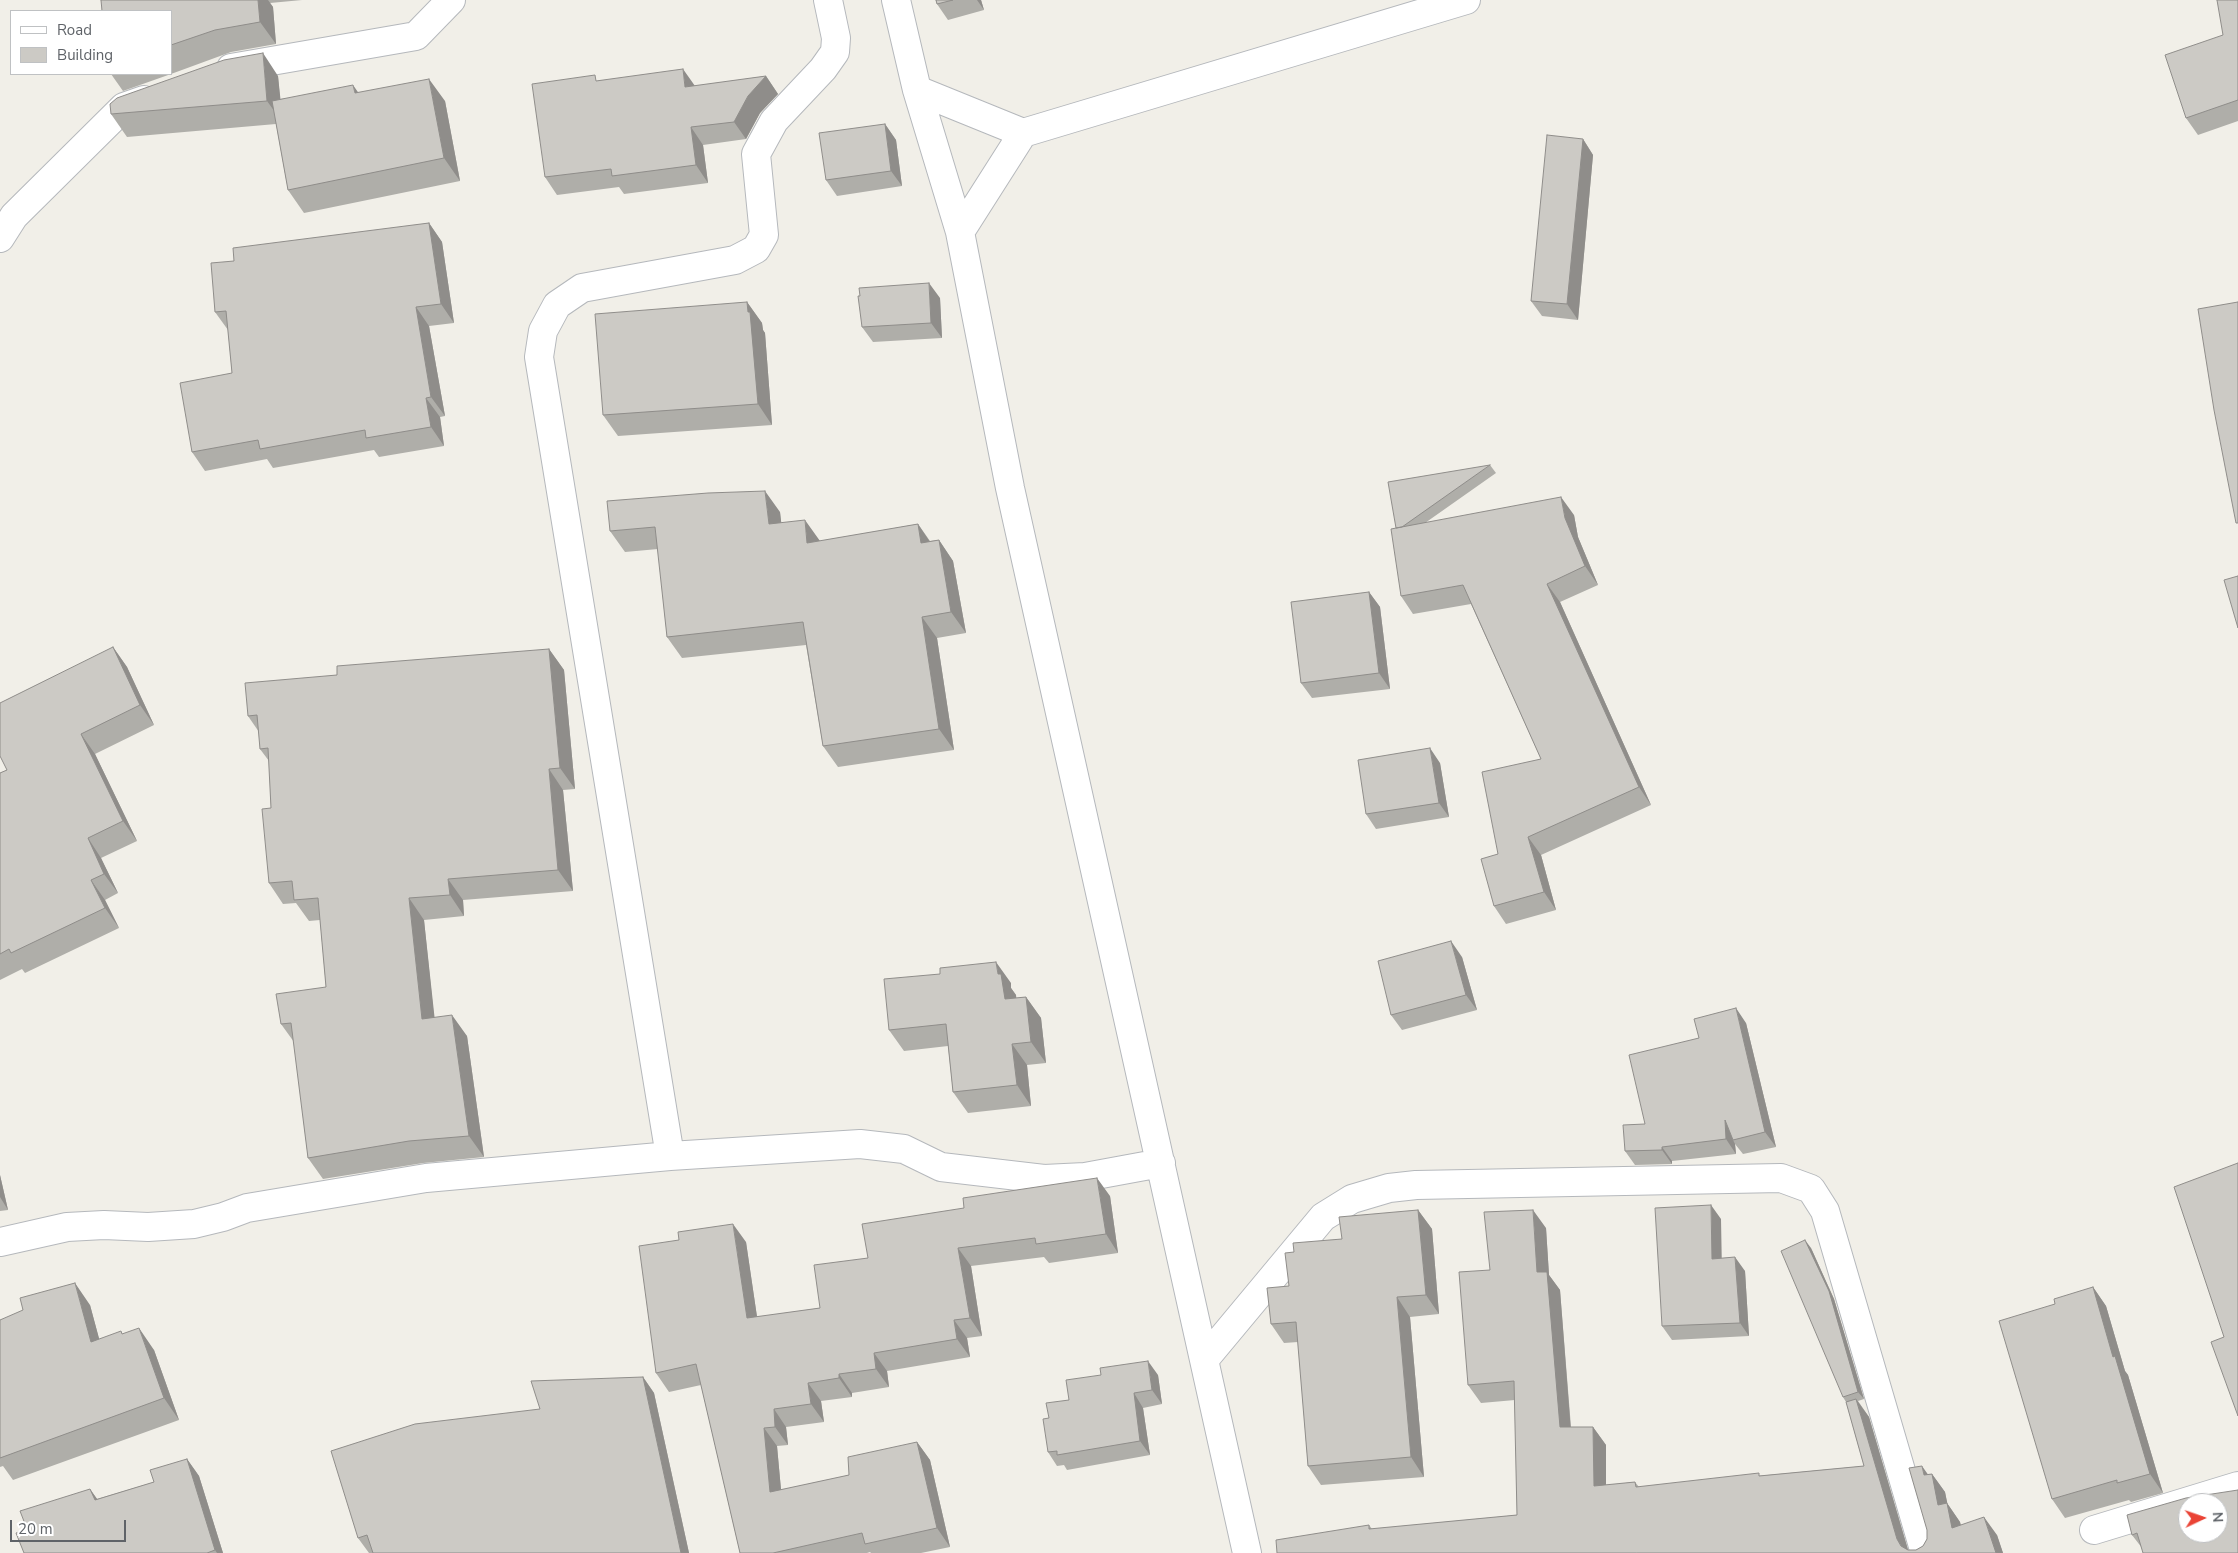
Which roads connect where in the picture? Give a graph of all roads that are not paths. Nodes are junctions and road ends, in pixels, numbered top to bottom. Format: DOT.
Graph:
graph roads {
  1 [pos="451,0"];
  2 [pos="828,0"];
  3 [pos="896,0"];
  4 [pos="1466,0"];
  5 [pos="208,77"];
  6 [pos="170,90"];
  7 [pos="917,90"];
  8 [pos="1023,133"];
  9 [pos="960,232"];
  10 [pos="0,238"];
  11 [pos="670,1156"];
  12 [pos="1161,1163"];
  13 [pos="0,1242"];
  14 [pos="1204,1360"];
  15 [pos="2238,1486"];
  16 [pos="2094,1530"];
  17 [pos="1248,1553"];
  18 [pos="1925,1553"];
  1 -- 5 [label="street"];
  2 -- 11 [label="street"];
  3 -- 7 [label="street"];
  4 -- 8 [label="street"];
  6 -- 10 [label="street"];
  7 -- 8 [label="street"];
  7 -- 9 [label="street"];
  8 -- 9 [label="street"];
  9 -- 12 [label="street"];
  11 -- 12 [label="street"];
  11 -- 13 [label="street"];
  12 -- 14 [label="street"];
  14 -- 17 [label="street"];
  14 -- 18 [label="street"];
  15 -- 16 [label="street"];
}
